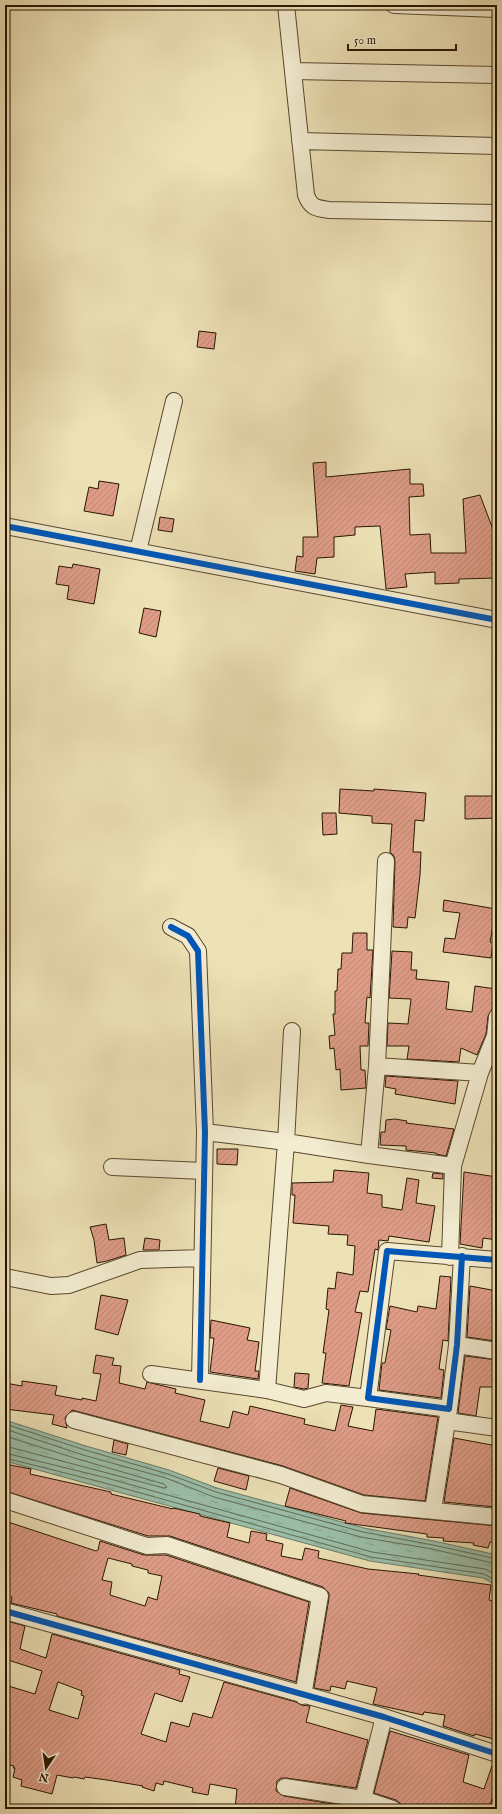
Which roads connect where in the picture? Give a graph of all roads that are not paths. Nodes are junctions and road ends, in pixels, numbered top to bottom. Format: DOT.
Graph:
graph roads {
  1 [pos="286,5"];
  2 [pos="394,5"];
  3 [pos="497,9"];
  4 [pos="293,71"];
  5 [pos="497,75"];
  6 [pos="300,141"];
  7 [pos="497,146"];
  8 [pos="497,213"];
  9 [pos="174,401"];
  10 [pos="5,526"];
  11 [pos="138,551"];
  12 [pos="497,620"];
  13 [pos="386,861"];
  14 [pos="171,927"];
  15 [pos="497,1017"];
  16 [pos="292,1031"];
  17 [pos="377,1066"];
  18 [pos="480,1073"];
  19 [pos="205,1132"];
  20 [pos="286,1142"];
  21 [pos="369,1155"];
  22 [pos="453,1166"];
  23 [pos="112,1167"];
  24 [pos="204,1171"];
  25 [pos="456,1256"];
  26 [pos="202,1258"];
  27 [pos="497,1260"];
  28 [pos="5,1278"];
  29 [pos="457,1345"];
  30 [pos="497,1351"];
  31 [pos="151,1374"];
  32 [pos="200,1380"];
  33 [pos="267,1390"];
  34 [pos="368,1398"];
  35 [pos="448,1415"];
  36 [pos="74,1420"];
  37 [pos="497,1428"];
  38 [pos="5,1500"];
  39 [pos="433,1510"];
  40 [pos="497,1516"];
  41 [pos="5,1611"];
  42 [pos="303,1696"];
  43 [pos="384,1717"];
  44 [pos="497,1754"];
  45 [pos="285,1787"];
  46 [pos="363,1799"];
  47 [pos="392,1809"];
  1 -- 4 [label="street"];
  2 -- 3 [label="street"];
  4 -- 5 [label="street"];
  4 -- 6 [label="street"];
  6 -- 7 [label="street"];
  6 -- 8 [label="street"];
  9 -- 11 [label="street"];
  10 -- 11 [label="street"];
  11 -- 12 [label="street"];
  13 -- 17 [label="street"];
  14 -- 19 [label="street"];
  15 -- 18 [label="street"];
  16 -- 20 [label="street"];
  17 -- 18 [label="street"];
  17 -- 21 [label="street"];
  18 -- 22 [label="street"];
  19 -- 20 [label="street"];
  19 -- 24 [label="street"];
  20 -- 21 [label="street"];
  20 -- 33 [label="street"];
  21 -- 22 [label="street"];
  22 -- 25 [label="street"];
  23 -- 24 [label="street"];
  24 -- 26 [label="street"];
  25 -- 27 [label="street"];
  25 -- 29 [label="street"];
  25 -- 34 [label="street"];
  26 -- 28 [label="street"];
  26 -- 32 [label="street"];
  29 -- 30 [label="street"];
  29 -- 35 [label="street"];
  31 -- 32 [label="street"];
  32 -- 33 [label="street"];
  33 -- 34 [label="street"];
  34 -- 35 [label="street"];
  35 -- 37 [label="street"];
  35 -- 39 [label="street"];
  36 -- 39 [label="street"];
  38 -- 42 [label="street"];
  39 -- 40 [label="street"];
  41 -- 42 [label="street"];
  42 -- 43 [label="street"];
  43 -- 44 [label="street"];
  43 -- 46 [label="street"];
  45 -- 46 [label="street"];
  46 -- 47 [label="street"];
}
